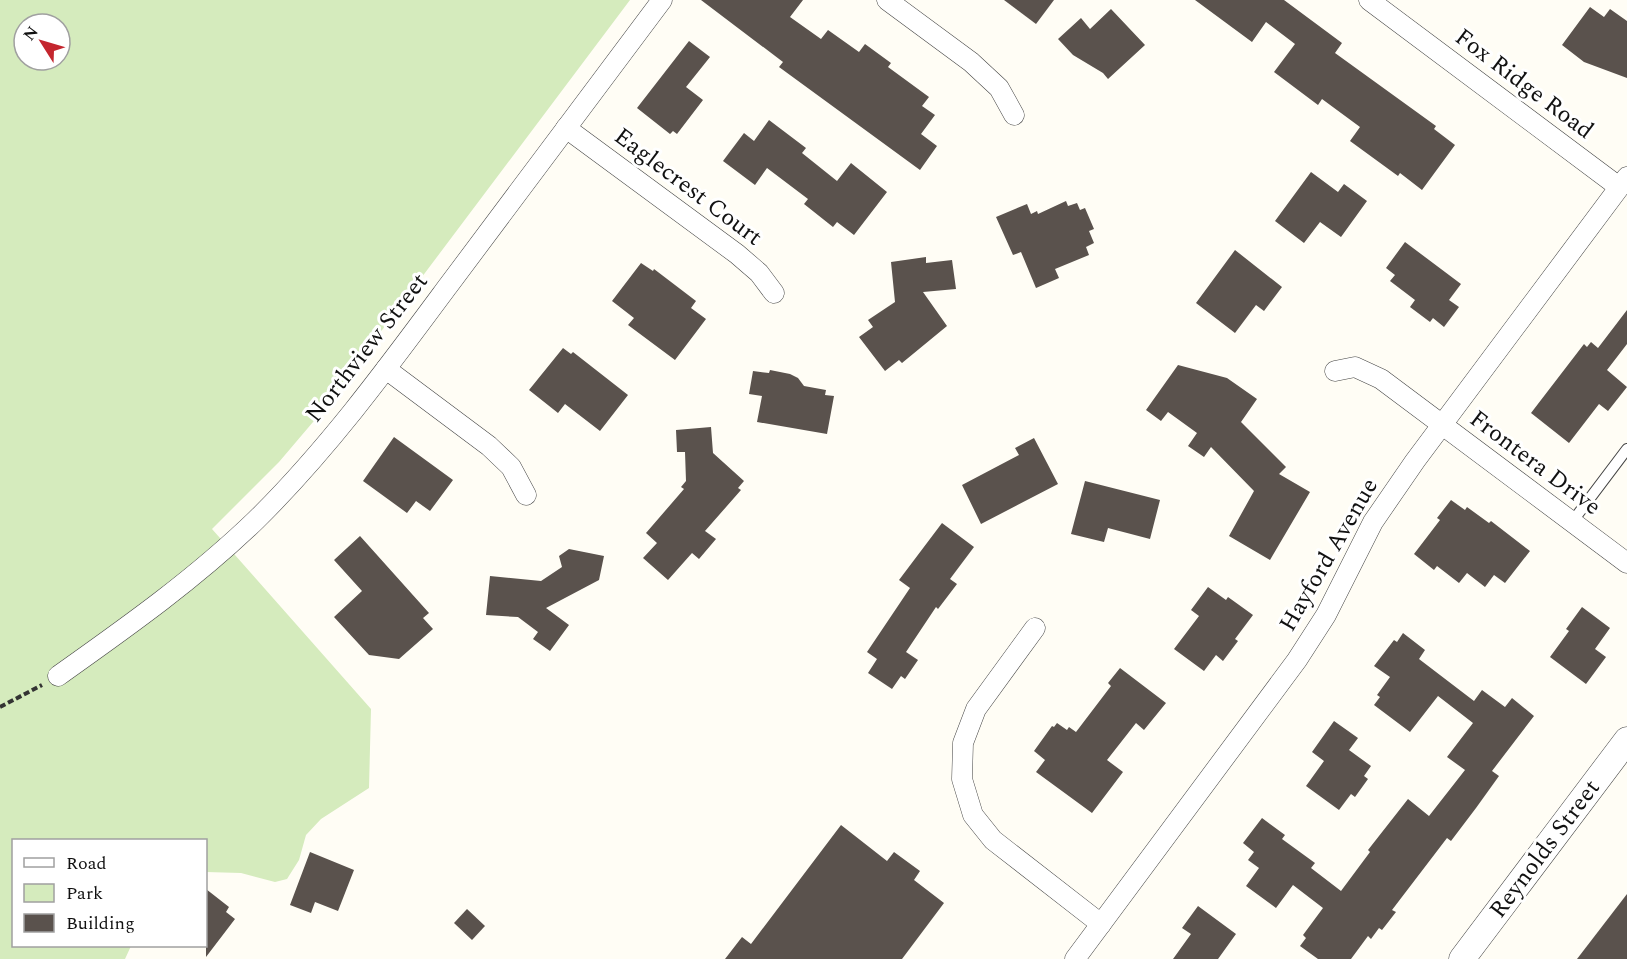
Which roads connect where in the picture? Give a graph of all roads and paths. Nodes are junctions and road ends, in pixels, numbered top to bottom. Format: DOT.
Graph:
graph roads {
  1 [pos="662,0"];
  2 [pos="887,0"];
  3 [pos="1369,0"];
  4 [pos="1014,115"];
  5 [pos="566,128"];
  6 [pos="1623,182"];
  7 [pos="774,293"];
  8 [pos="386,369"];
  9 [pos="1335,370"];
  10 [pos="1442,424"];
  11 [pos="1627,449"];
  12 [pos="526,495"];
  13 [pos="1572,522"];
  14 [pos="1627,563"];
  15 [pos="1035,628"];
  16 [pos="58,676"];
  17 [pos="0,707"];
  18 [pos="1627,740"];
  19 [pos="1101,924"];
  20 [pos="1075,959"];
  21 [pos="1462,959"];
  1 -- 5 [label="street, Northview Street"];
  2 -- 4 [label="street"];
  3 -- 6 [label="street, Fox Ridge Road"];
  5 -- 7 [label="street, Eaglecrest Court"];
  5 -- 8 [label="street, Northview Street"];
  6 -- 10 [label="street, Hayford Avenue"];
  8 -- 12 [label="street"];
  8 -- 16 [label="street, Northview Street"];
  9 -- 10 [label="street, Frontera Drive"];
  10 -- 13 [label="street, Frontera Drive"];
  10 -- 19 [label="street, Hayford Avenue"];
  11 -- 13 [label="lane"];
  13 -- 14 [label="street, Frontera Drive"];
  15 -- 19 [label="street"];
  16 -- 17 [label="path"];
  18 -- 21 [label="street, Reynolds Street"];
  19 -- 20 [label="street, Hayford Avenue"];
}
